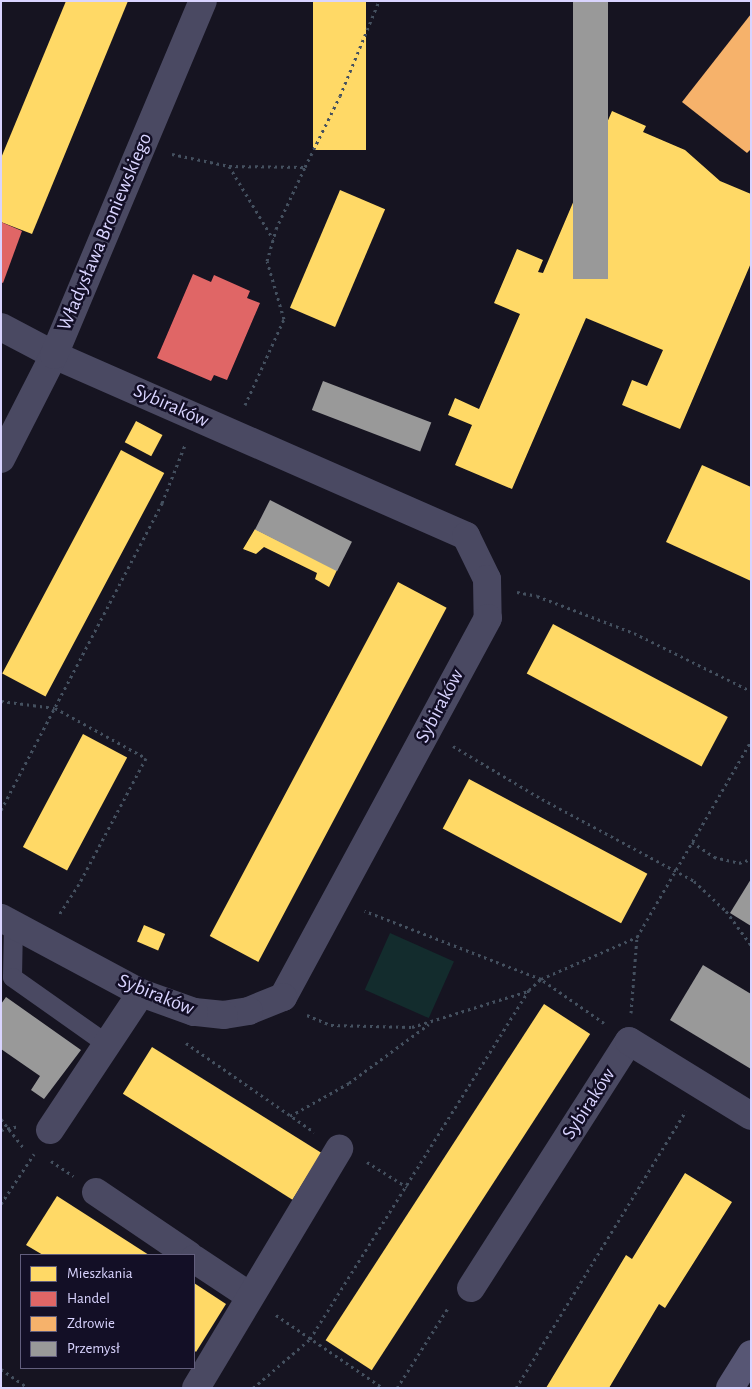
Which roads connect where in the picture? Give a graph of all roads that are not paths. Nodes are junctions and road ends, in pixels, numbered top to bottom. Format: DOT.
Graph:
graph roads {
  1 [pos="203,1"];
  2 [pos="1,327"];
  3 [pos="54,355"];
  4 [pos="1,459"];
  5 [pos="7,921"];
  6 [pos="141,993"];
  7 [pos="107,1044"];
  8 [pos="751,1116"];
  9 [pos="50,1130"];
  10 [pos="339,1149"];
  11 [pos="96,1192"];
  12 [pos="188,1254"];
  13 [pos="195,1260"];
  14 [pos="471,1288"];
  15 [pos="250,1296"];
  16 [pos="751,1354"];
  17 [pos="196,1388"];
  18 [pos="730,1388"];
  1 -- 3 [label="street, Władysława Broniewskiego"];
  2 -- 3 [label="street, Sybiraków"];
  3 -- 4 [label="street, Władysława Broniewskiego"];
  3 -- 6 [label="street, Sybiraków"];
  5 -- 6 [label="street, Sybiraków"];
  5 -- 7 [label="lane"];
  6 -- 7 [label="street"];
  7 -- 9 [label="street"];
  8 -- 14 [label="street, Sybiraków"];
  10 -- 15 [label="street"];
  11 -- 12 [label="street"];
  13 -- 15 [label="street"];
  15 -- 17 [label="street"];
  16 -- 18 [label="main road"];
}
